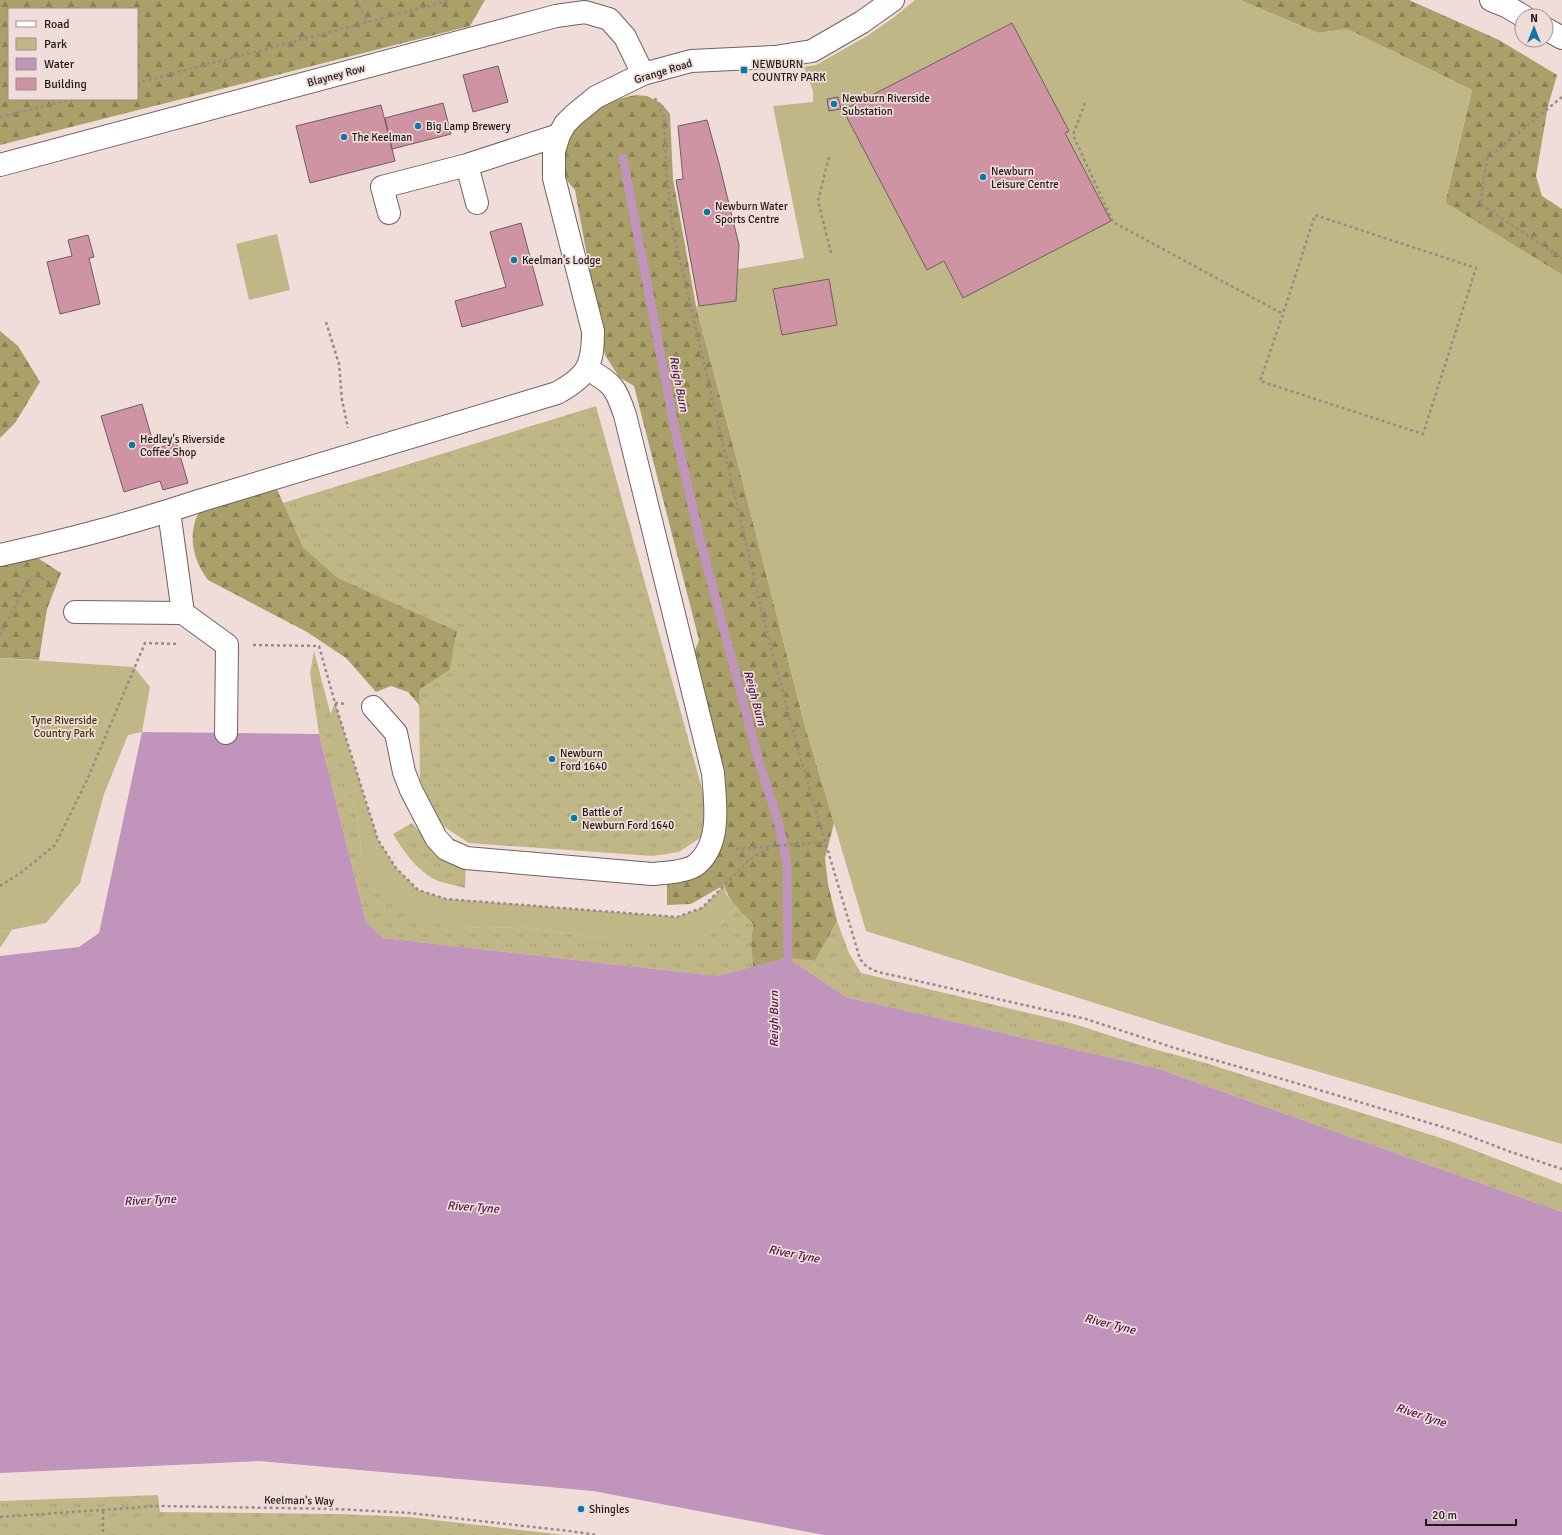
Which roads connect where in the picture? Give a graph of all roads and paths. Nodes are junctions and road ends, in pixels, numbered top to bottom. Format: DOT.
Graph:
graph roads {
  1 [pos="356,0"];
  2 [pos="451,0"];
  3 [pos="893,0"];
  4 [pos="1491,0"];
  5 [pos="1514,12"];
  6 [pos="368,22"];
  7 [pos="643,74"];
  8 [pos="138,83"];
  9 [pos="1562,97"];
  10 [pos="70,100"];
  11 [pos="1085,103"];
  12 [pos="0,117"];
  13 [pos="559,135"];
  14 [pos="829,157"];
  15 [pos="0,165"];
  16 [pos="466,165"];
  17 [pos="477,203"];
  18 [pos="389,214"];
  19 [pos="831,253"];
  20 [pos="1562,258"];
  21 [pos="1283,314"];
  22 [pos="326,322"];
  23 [pos="588,369"];
  24 [pos="354,454"];
  25 [pos="169,511"];
  26 [pos="0,555"];
  27 [pos="56,586"];
  28 [pos="75,612"];
  29 [pos="183,613"];
  30 [pos="0,634"];
  31 [pos="145,643"];
  32 [pos="373,707"];
  33 [pos="226,733"];
  34 [pos="826,842"];
  35 [pos="771,847"];
  36 [pos="0,886"];
  37 [pos="1562,1169"];
  38 [pos="103,1511"];
  39 [pos="0,1517"];
  40 [pos="103,1535"];
  41 [pos="598,1535"];
  1 -- 6 [label="path"];
  2 -- 6 [label="path"];
  3 -- 7 [label="street, Grange Road"];
  4 -- 5 [label="street"];
  6 -- 8 [label="path"];
  7 -- 13 [label="street, Grange Road"];
  7 -- 15 [label="street, Blayney Row"];
  7 -- 34 [label="path"];
  9 -- 20 [label="path"];
  10 -- 12 [label="path"];
  11 -- 21 [label="path"];
  13 -- 16 [label="street"];
  13 -- 23 [label="street"];
  14 -- 19 [label="path"];
  16 -- 17 [label="street"];
  16 -- 18 [label="street"];
  21 -- 21 [label="path"];
  22 -- 24 [label="path"];
  23 -- 24 [label="street"];
  23 -- 32 [label="street"];
  24 -- 25 [label="street"];
  25 -- 26 [label="street"];
  25 -- 29 [label="street"];
  27 -- 30 [label="path"];
  28 -- 29 [label="street"];
  29 -- 33 [label="street"];
  31 -- 36 [label="path"];
  34 -- 35 [label="path"];
  34 -- 37 [label="path"];
  38 -- 39 [label="path, Keelman's Way"];
  38 -- 40 [label="path"];
  38 -- 41 [label="path, Keelman's Way"];
}
